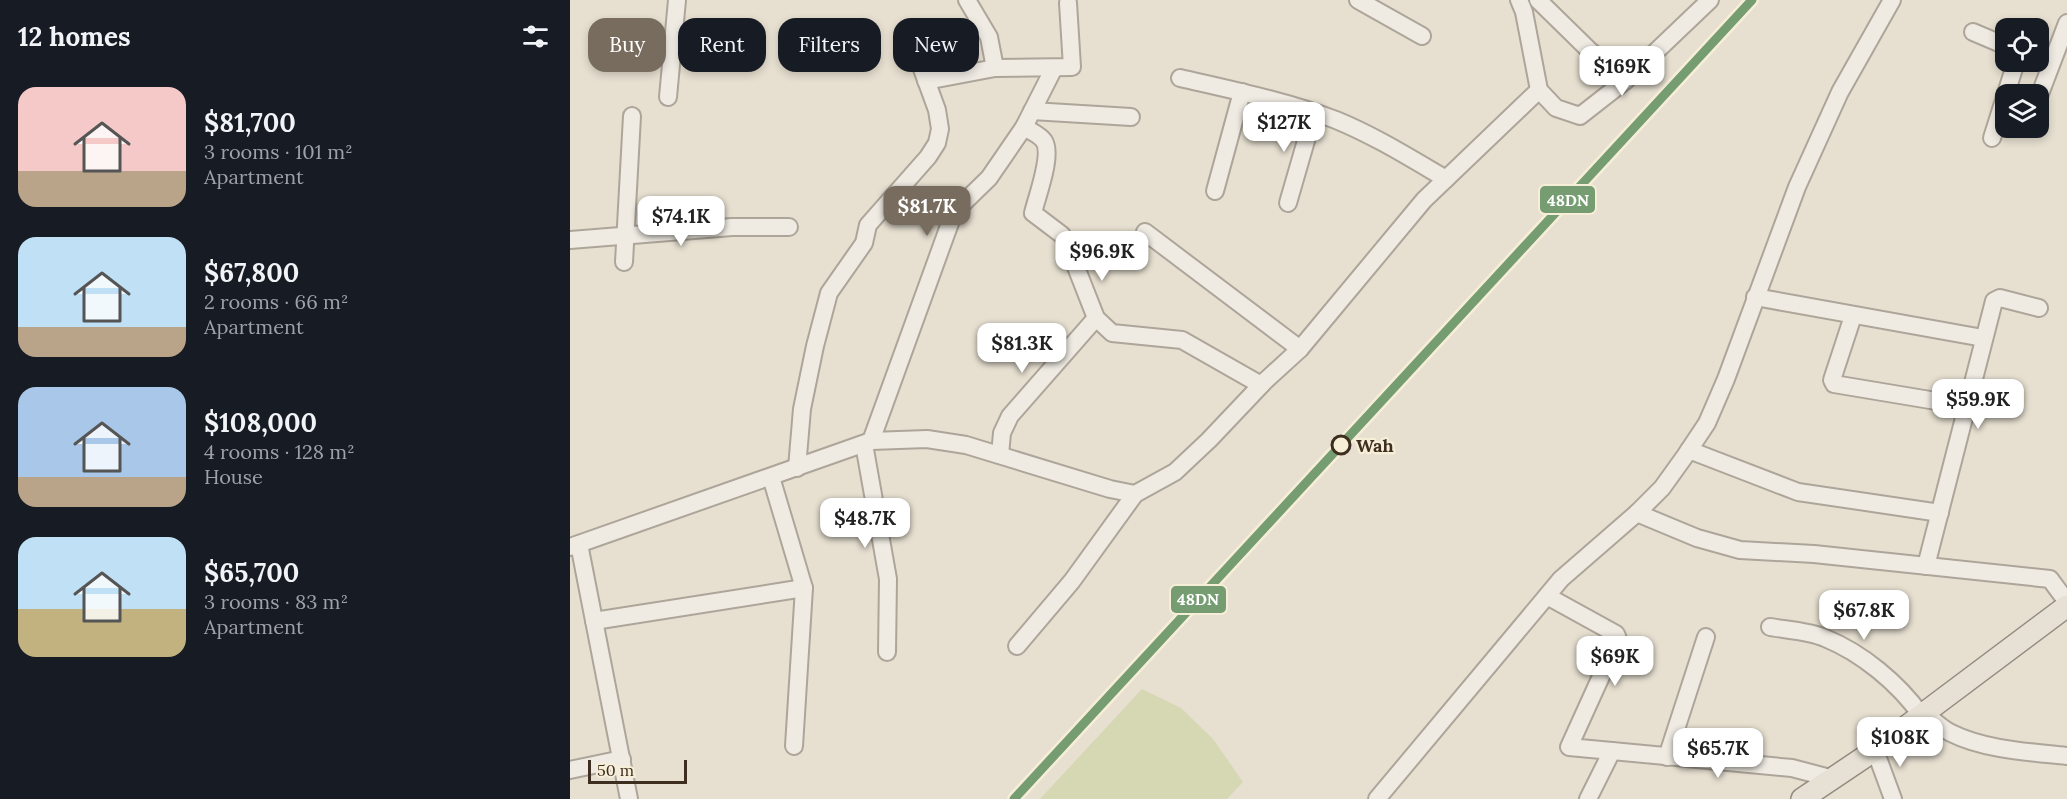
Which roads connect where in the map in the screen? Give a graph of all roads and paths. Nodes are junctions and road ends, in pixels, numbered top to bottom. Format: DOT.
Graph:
graph roads {
  1 [pos="677,0"];
  2 [pos="967,0"];
  3 [pos="1358,0"];
  4 [pos="1519,0"];
  5 [pos="1538,0"];
  6 [pos="1710,0"];
  7 [pos="1892,0"];
  8 [pos="1068,3"];
  9 [pos="2067,23"];
  10 [pos="1973,32"];
  11 [pos="1422,36"];
  12 [pos="1995,41"];
  13 [pos="2049,54"];
  14 [pos="995,68"];
  15 [pos="1054,68"];
  16 [pos="2013,72"];
  17 [pos="1180,78"];
  18 [pos="1626,80"];
  19 [pos="1539,90"];
  20 [pos="1242,92"];
  21 [pos="668,97"];
  22 [pos="1032,111"];
  23 [pos="1314,113"];
  24 [pos="632,116"];
  25 [pos="1131,117"];
  26 [pos="1024,128"];
  27 [pos="1992,138"];
  28 [pos="1446,179"];
  29 [pos="1215,190"];
  30 [pos="1288,203"];
  31 [pos="789,227"];
  32 [pos="1144,232"];
  33 [pos="623,234"];
  34 [pos="570,240"];
  35 [pos="624,262"];
  36 [pos="1755,297"];
  37 [pos="2039,308"];
  38 [pos="1853,316"];
  39 [pos="1096,318"];
  40 [pos="1983,338"];
  41 [pos="1299,349"];
  42 [pos="1261,385"];
  43 [pos="1966,406"];
  44 [pos="867,443"];
  45 [pos="1689,450"];
  46 [pos="1000,455"];
  47 [pos="797,468"];
  48 [pos="771,477"];
  49 [pos="1135,494"];
  50 [pos="1637,513"];
  51 [pos="1940,513"];
  52 [pos="574,546"];
  53 [pos="1926,566"];
  54 [pos="804,588"];
  55 [pos="1547,596"];
  56 [pos="2067,604"];
  57 [pos="594,621"];
  58 [pos="1770,627"];
  59 [pos="1706,637"];
  60 [pos="1017,646"];
  61 [pos="887,652"];
  62 [pos="1923,714"];
  63 [pos="794,746"];
  64 [pos="1875,750"];
  65 [pos="1612,751"];
  66 [pos="1667,756"];
  67 [pos="2067,756"];
  68 [pos="622,759"];
  69 [pos="570,770"];
  70 [pos="1830,778"];
  71 [pos="629,799"];
  72 [pos="1377,799"];
  73 [pos="1588,799"];
  74 [pos="1802,799"];
  75 [pos="1893,799"];
  1 -- 21 [label="street"];
  2 -- 14 [label="street"];
  3 -- 11 [label="street"];
  4 -- 19 [label="street"];
  5 -- 18 [label="street"];
  6 -- 18 [label="street"];
  7 -- 36 [label="street"];
  8 -- 15 [label="street"];
  9 -- 13 [label="street"];
  10 -- 12 [label="street"];
  14 -- 15 [label="street"];
  14 -- 47 [label="street"];
  15 -- 22 [label="street"];
  16 -- 27 [label="street"];
  17 -- 20 [label="street"];
  18 -- 19 [label="street"];
  19 -- 28 [label="street"];
  20 -- 23 [label="street"];
  20 -- 29 [label="street"];
  22 -- 25 [label="street"];
  22 -- 26 [label="street"];
  23 -- 28 [label="street"];
  23 -- 30 [label="street"];
  24 -- 33 [label="street"];
  26 -- 39 [label="street"];
  26 -- 44 [label="street"];
  28 -- 41 [label="street"];
  31 -- 33 [label="street"];
  32 -- 41 [label="street"];
  33 -- 34 [label="street"];
  33 -- 35 [label="street"];
  36 -- 38 [label="street"];
  36 -- 45 [label="street"];
  37 -- 40 [label="street"];
  38 -- 40 [label="street"];
  38 -- 43 [label="street"];
  39 -- 42 [label="street"];
  39 -- 46 [label="street"];
  40 -- 43 [label="street"];
  41 -- 42 [label="street"];
  42 -- 49 [label="street"];
  43 -- 51 [label="street"];
  44 -- 46 [label="street"];
  44 -- 47 [label="street"];
  44 -- 61 [label="street"];
  45 -- 50 [label="street"];
  45 -- 51 [label="street"];
  46 -- 49 [label="street"];
  47 -- 48 [label="street"];
  48 -- 52 [label="street"];
  48 -- 54 [label="street"];
  49 -- 60 [label="street"];
  50 -- 53 [label="street"];
  50 -- 55 [label="street"];
  51 -- 53 [label="street"];
  52 -- 57 [label="street"];
  53 -- 56 [label="street"];
  54 -- 57 [label="street"];
  54 -- 63 [label="street"];
  55 -- 65 [label="street"];
  55 -- 72 [label="street"];
  56 -- 62 [label="main road"];
  57 -- 68 [label="street"];
  58 -- 62 [label="street"];
  59 -- 66 [label="street"];
  62 -- 64 [label="main road"];
  62 -- 67 [label="street"];
  64 -- 70 [label="main road"];
  64 -- 75 [label="street"];
  65 -- 66 [label="street"];
  65 -- 73 [label="street"];
  66 -- 70 [label="street"];
  68 -- 69 [label="street"];
  68 -- 71 [label="street"];
  70 -- 74 [label="main road"];
}
